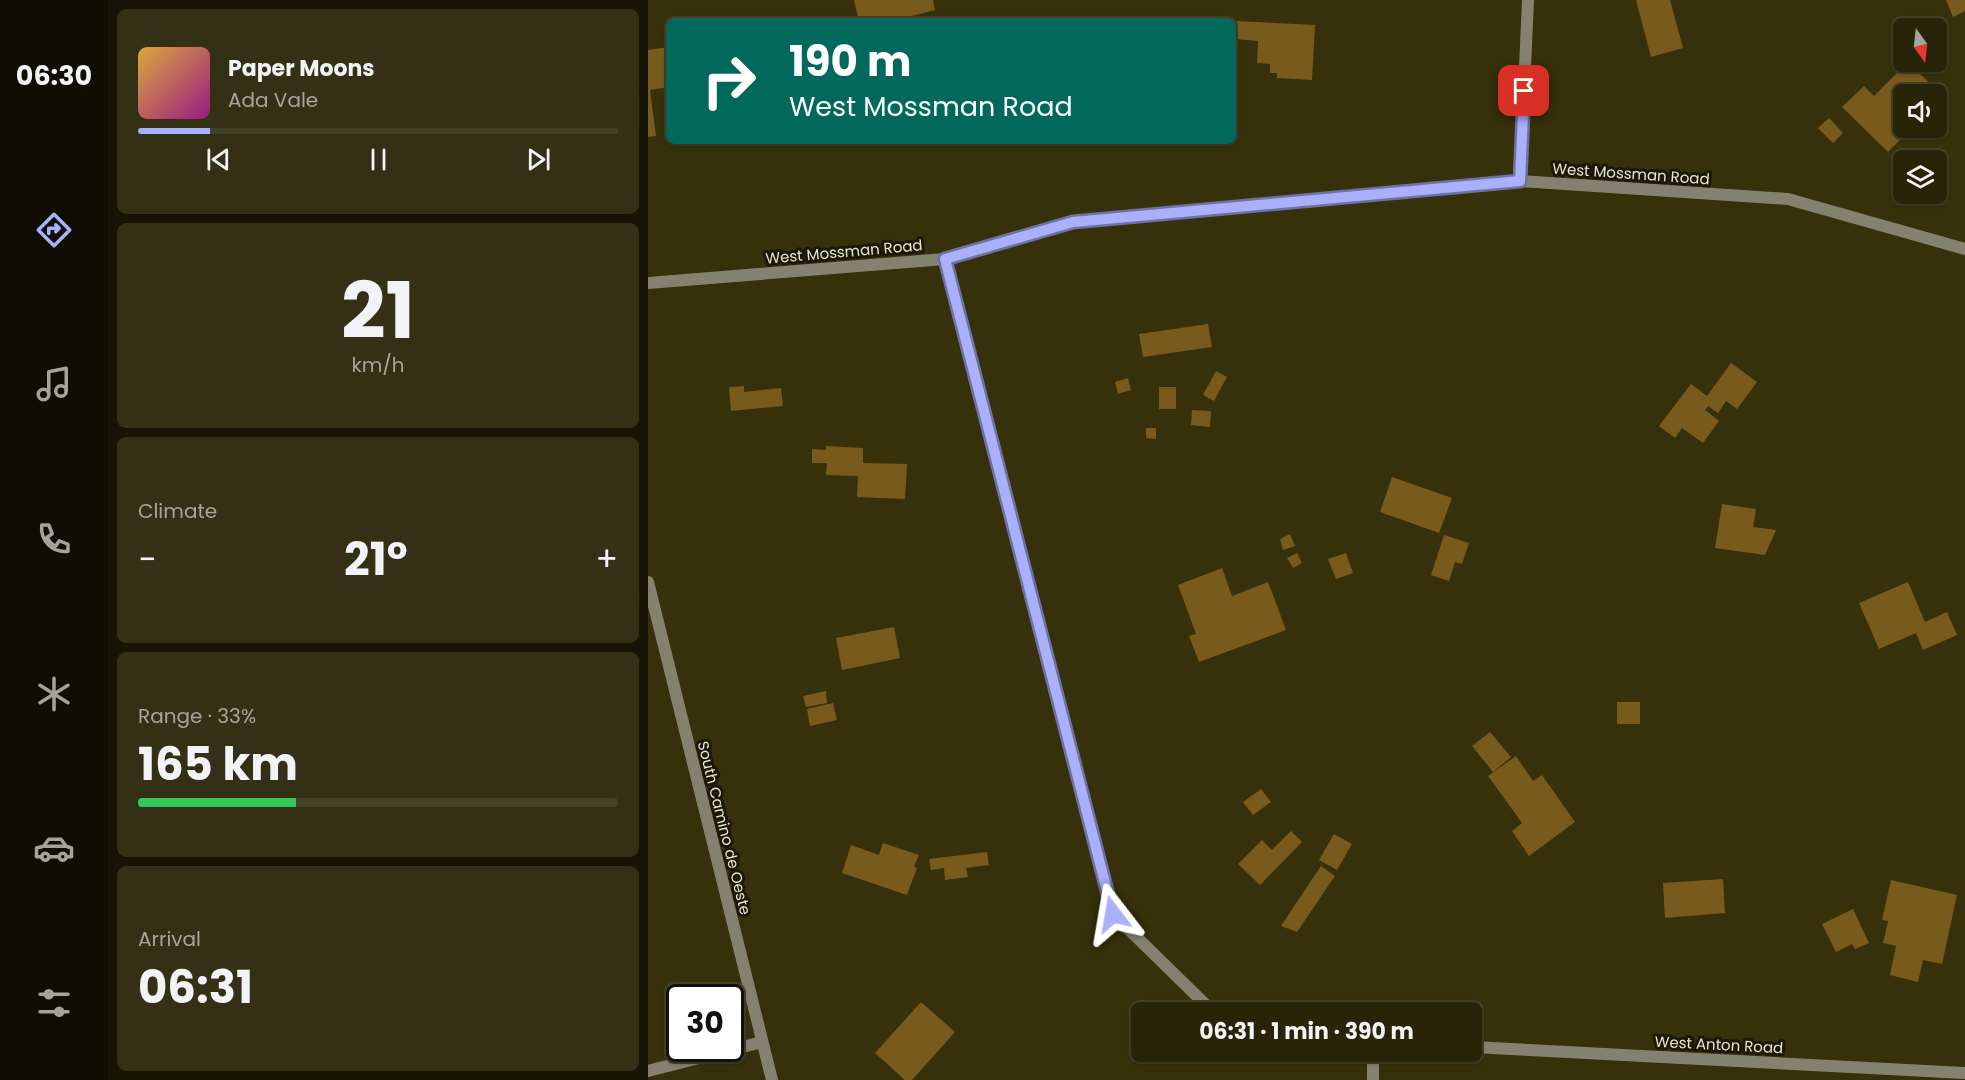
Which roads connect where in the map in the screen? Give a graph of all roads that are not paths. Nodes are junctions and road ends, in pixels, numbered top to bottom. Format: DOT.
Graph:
graph roads {
  1 [pos="1528,0"];
  2 [pos="1520,181"];
  3 [pos="1965,249"];
  4 [pos="945,259"];
  5 [pos="648,283"];
  6 [pos="648,582"];
  7 [pos="1203,1002"];
  8 [pos="762,1042"];
  9 [pos="1482,1048"];
  10 [pos="1372,1062"];
  11 [pos="648,1071"];
  12 [pos="1965,1073"];
  13 [pos="772,1080"];
  14 [pos="1372,1080"];
  1 -- 2 [label="street"];
  2 -- 3 [label="street, West Mossman Road"];
  2 -- 4 [label="street, West Mossman Road"];
  4 -- 5 [label="street, West Mossman Road"];
  4 -- 7 [label="street"];
  6 -- 8 [label="street, South Camino de Oeste"];
  8 -- 11 [label="street"];
  8 -- 13 [label="street, South Camino de Oeste"];
  9 -- 12 [label="street, West Anton Road"];
  10 -- 14 [label="street"];
}
